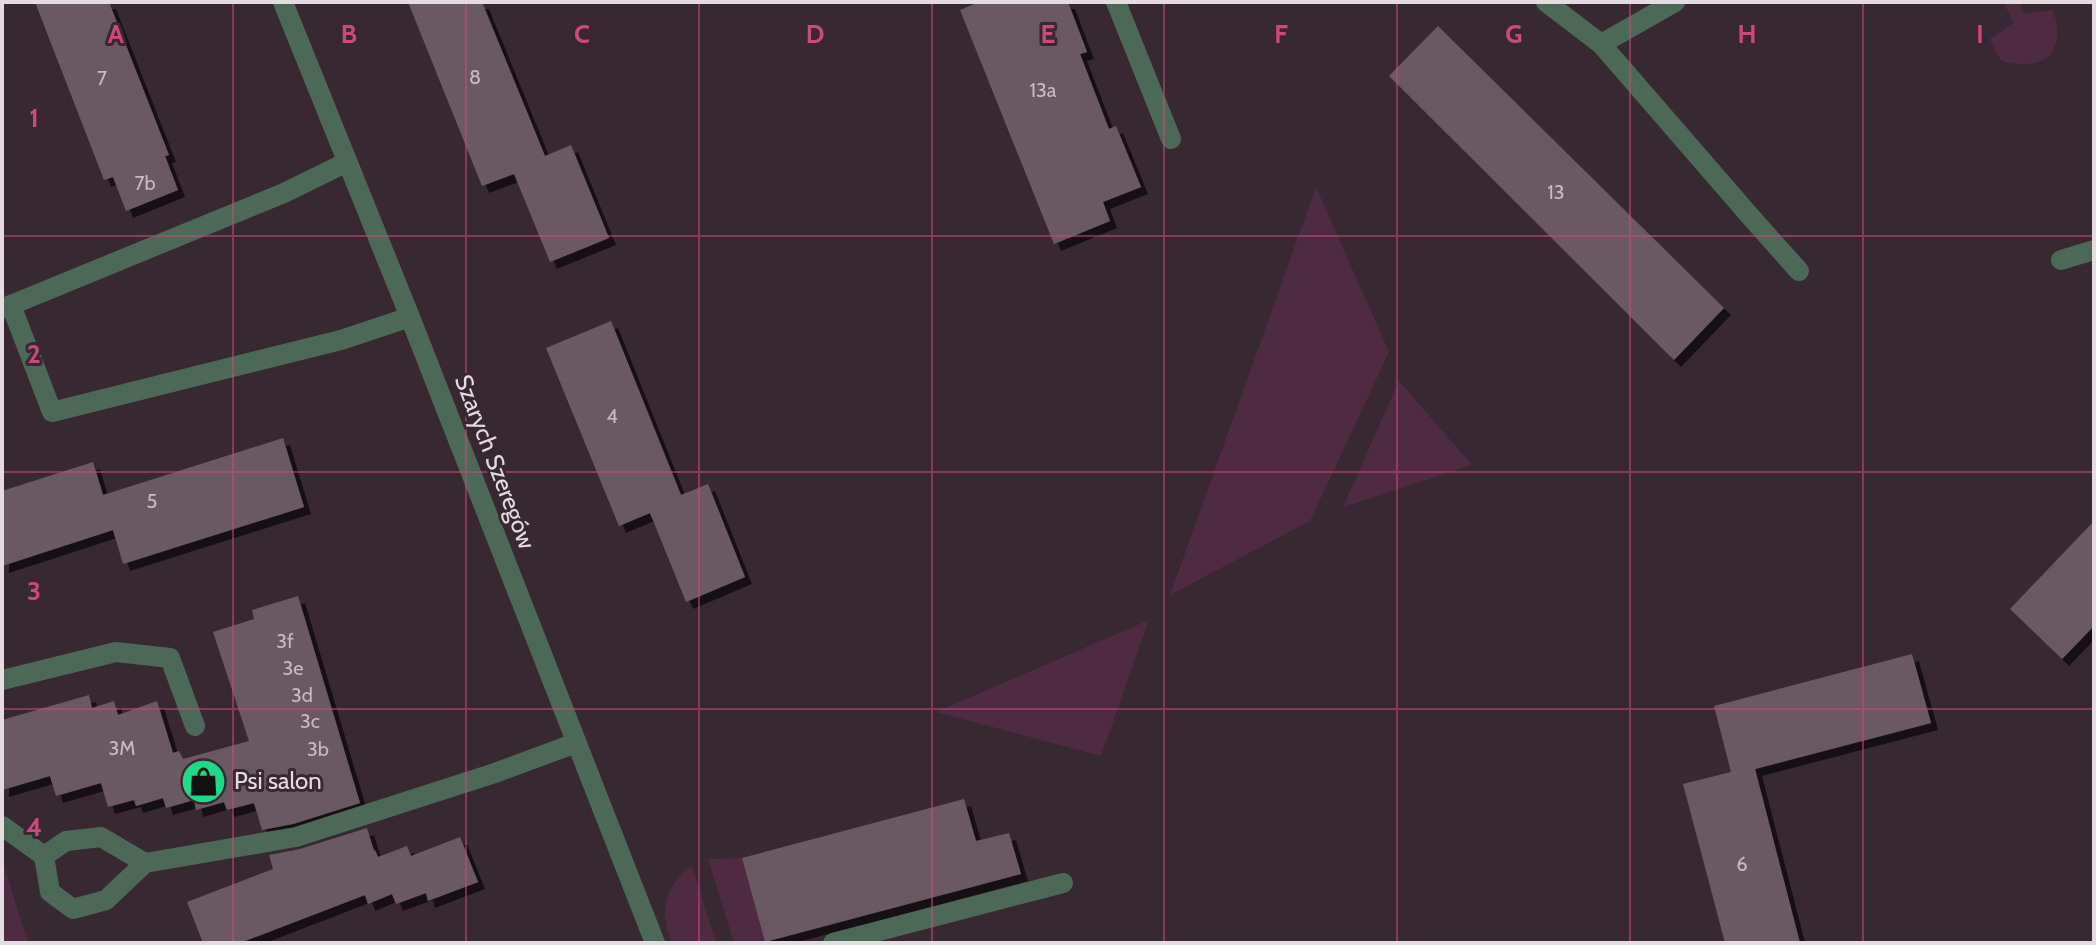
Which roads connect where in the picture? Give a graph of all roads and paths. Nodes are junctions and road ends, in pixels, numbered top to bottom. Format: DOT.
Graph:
graph roads {
  1 [pos="283,2"];
  2 [pos="1116,2"];
  3 [pos="1546,2"];
  4 [pos="1675,2"];
  5 [pos="1601,44"];
  6 [pos="1171,139"];
  7 [pos="347,162"];
  8 [pos="2094,250"];
  9 [pos="2061,260"];
  10 [pos="1799,271"];
  11 [pos="6,306"];
  12 [pos="410,317"];
  13 [pos="2,680"];
  14 [pos="195,726"];
  15 [pos="576,743"];
  16 [pos="2,826"];
  17 [pos="44,856"];
  18 [pos="145,863"];
  19 [pos="1063,883"];
  20 [pos="655,943"];
  21 [pos="833,943"];
  1 -- 7 [label="street, Szarych Szeregów"];
  2 -- 6 [label="street"];
  3 -- 5 [label="street"];
  4 -- 5 [label="street"];
  5 -- 10 [label="street"];
  7 -- 11 [label="street"];
  7 -- 12 [label="street, Szarych Szeregów"];
  8 -- 9 [label="street"];
  11 -- 12 [label="street"];
  12 -- 15 [label="street, Szarych Szeregów"];
  13 -- 14 [label="street"];
  15 -- 18 [label="street"];
  15 -- 20 [label="street, Szarych Szeregów"];
  16 -- 17 [label="street"];
  17 -- 18 [label="street"];
  17 -- 18 [label="street"];
  19 -- 21 [label="street"];
}
